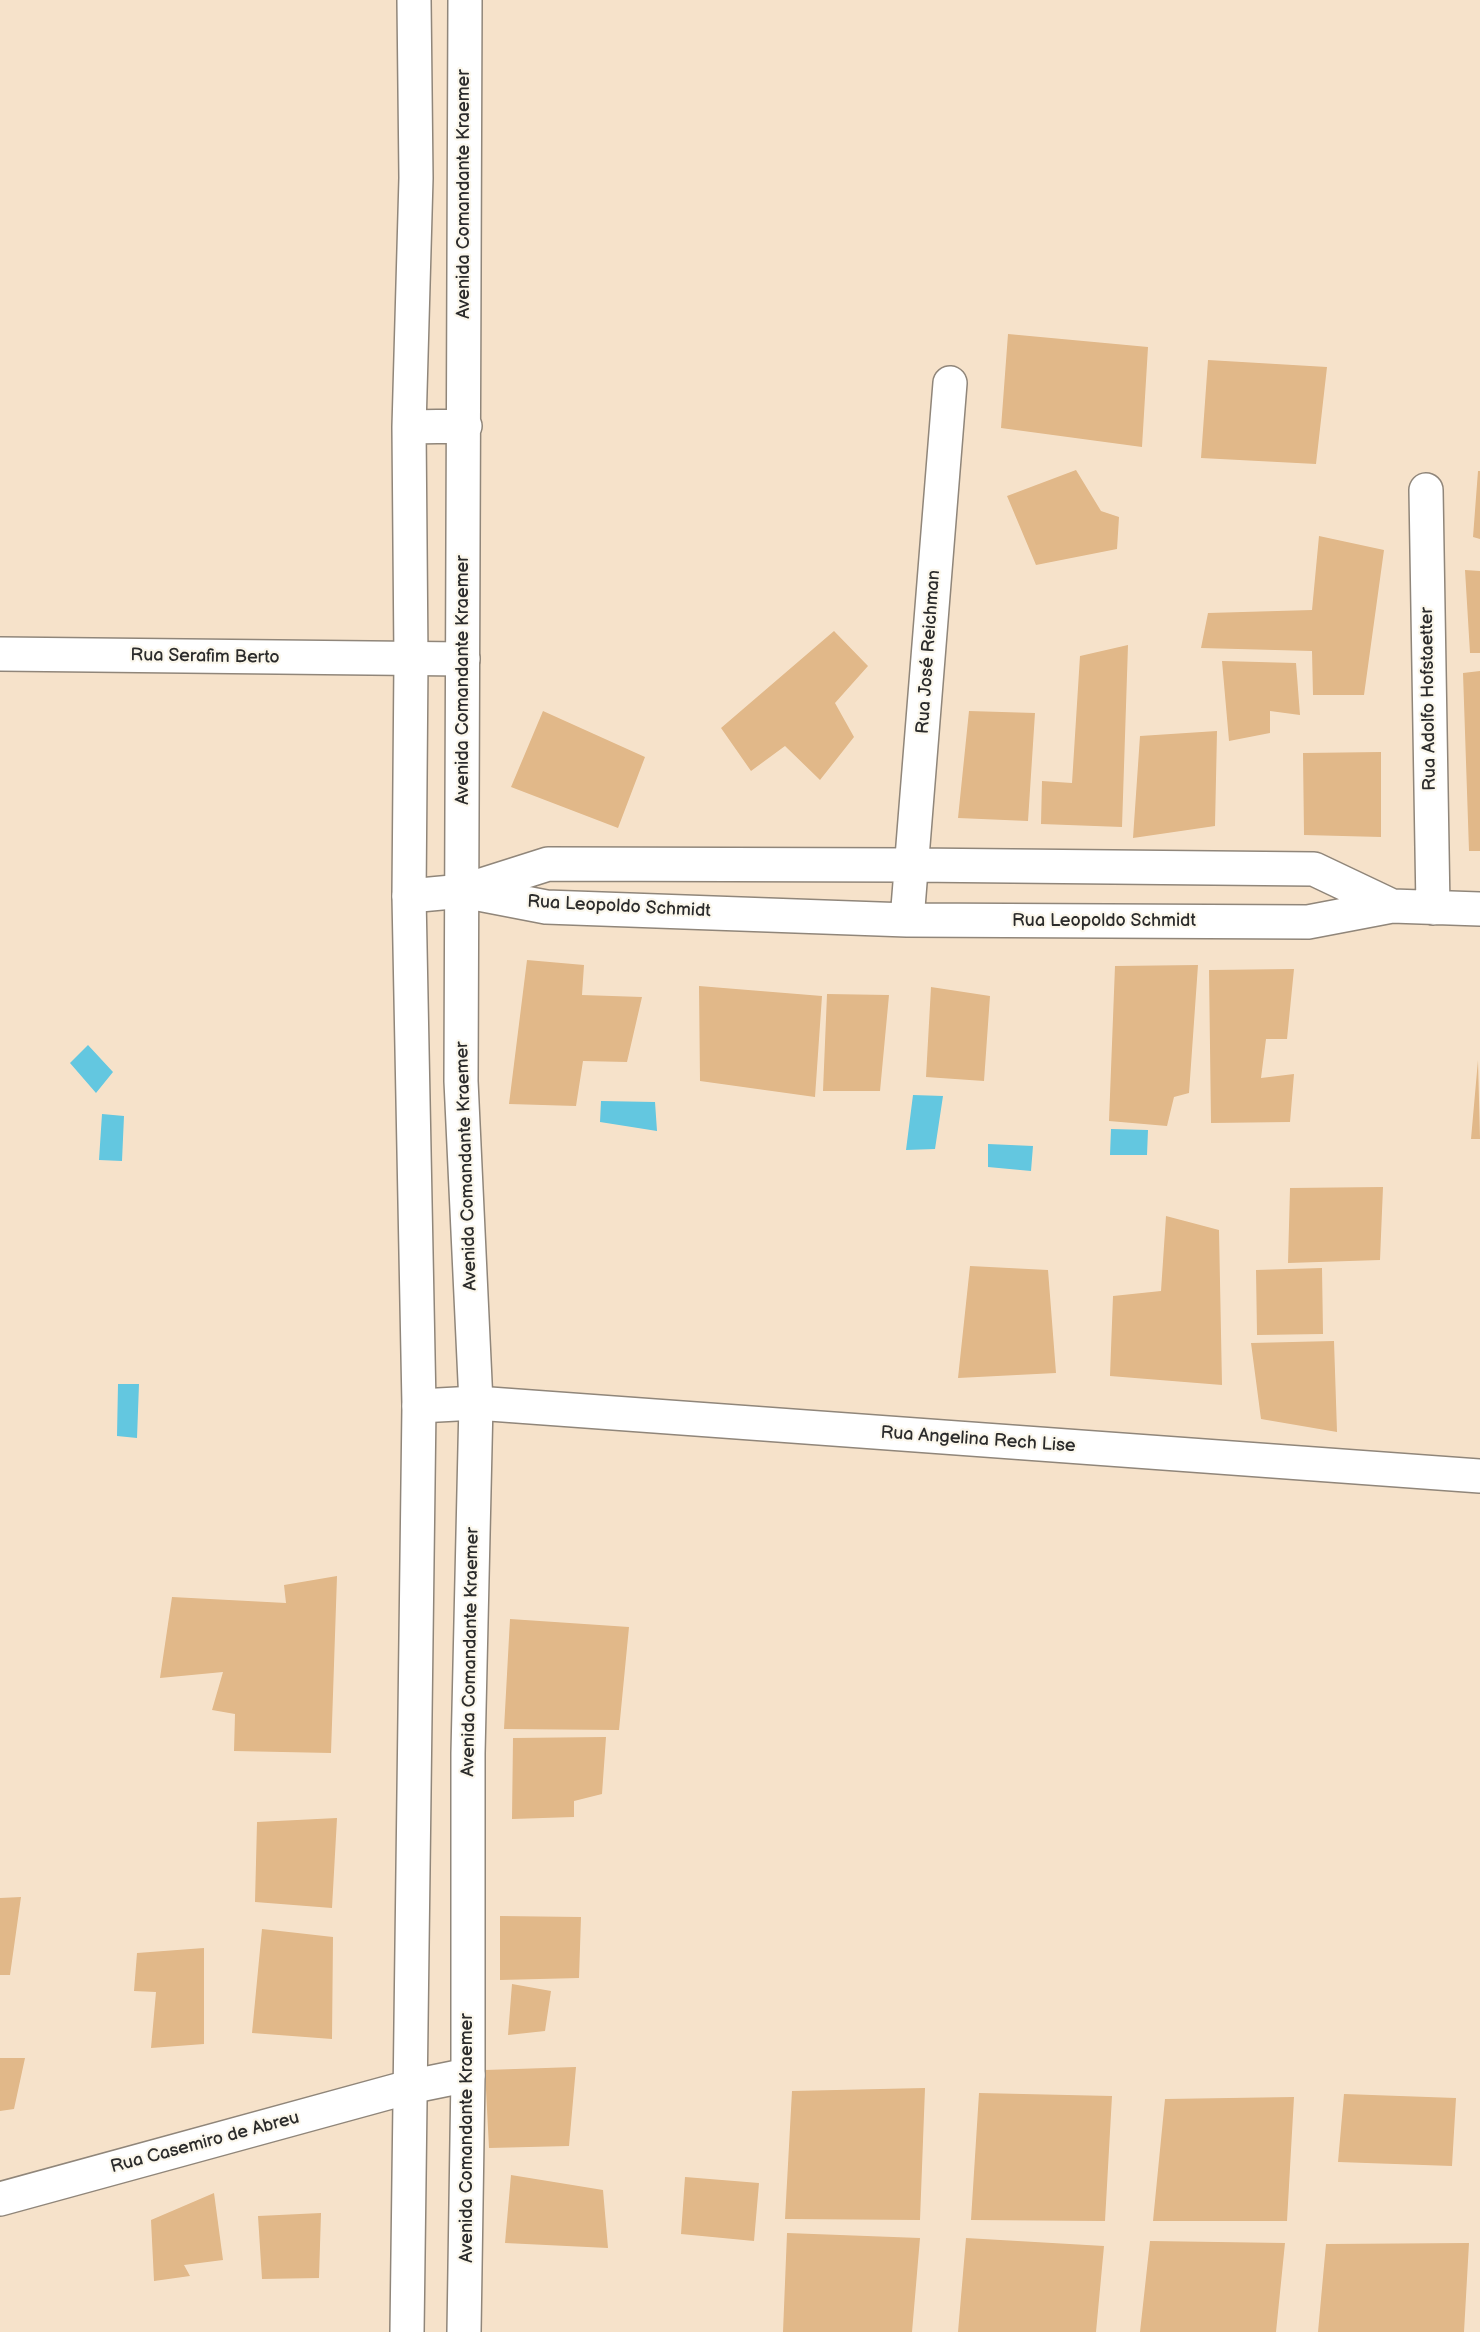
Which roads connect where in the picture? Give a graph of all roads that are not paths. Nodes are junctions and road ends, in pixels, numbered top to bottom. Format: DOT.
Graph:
graph roads {
  1 [pos="414,0"];
  2 [pos="465,0"];
  3 [pos="463,177"];
  4 [pos="416,178"];
  5 [pos="950,383"];
  6 [pos="465,426"];
  7 [pos="409,427"];
  8 [pos="1426,490"];
  9 [pos="0,654"];
  10 [pos="463,659"];
  11 [pos="411,660"];
  12 [pos="912,865"];
  13 [pos="463,891"];
  14 [pos="409,896"];
  15 [pos="1392,906"];
  16 [pos="1433,908"];
  17 [pos="1480,909"];
  18 [pos="907,920"];
  19 [pos="461,1081"];
  20 [pos="413,1083"];
  21 [pos="476,1403"];
  22 [pos="419,1406"];
  23 [pos="1480,1476"];
  24 [pos="468,1753"];
  25 [pos="416,1755"];
  26 [pos="468,2075"];
  27 [pos="410,2087"];
  28 [pos="0,2199"];
  29 [pos="407,2332"];
  30 [pos="464,2332"];
  1 -- 4 [label="main road"];
  2 -- 3 [label="main road, Avenida Comandante Kraemer"];
  3 -- 4 [label="main road"];
  3 -- 6 [label="main road, Avenida Comandante Kraemer"];
  4 -- 7 [label="main road"];
  5 -- 12 [label="main road, Rua José Reichman"];
  6 -- 7 [label="main road"];
  6 -- 10 [label="main road, Avenida Comandante Kraemer"];
  7 -- 11 [label="main road"];
  8 -- 16 [label="main road, Rua Adolfo Hofstaetter"];
  9 -- 11 [label="main road, Rua Serafim Berto"];
  10 -- 11 [label="main road, Rua Serafim Berto"];
  10 -- 13 [label="main road, Avenida Comandante Kraemer"];
  11 -- 14 [label="main road"];
  12 -- 13 [label="main road, Rua Leopoldo Schmidt"];
  12 -- 15 [label="main road, Rua Leopoldo Schmidt"];
  12 -- 18 [label="main road, Rua José Reichman"];
  13 -- 14 [label="main road"];
  13 -- 18 [label="main road, Rua Leopoldo Schmidt"];
  13 -- 19 [label="main road, Avenida Comandante Kraemer"];
  14 -- 20 [label="main road"];
  15 -- 16 [label="main road, Rua Leopoldo Schmidt"];
  15 -- 18 [label="main road, Rua Leopoldo Schmidt"];
  16 -- 17 [label="main road, Rua Leopoldo Schmidt"];
  19 -- 20 [label="main road"];
  19 -- 21 [label="main road, Avenida Comandante Kraemer"];
  20 -- 22 [label="main road"];
  21 -- 22 [label="main road, Rua Angelina Rech Lise"];
  21 -- 23 [label="main road, Rua Angelina Rech Lise"];
  21 -- 24 [label="main road, Avenida Comandante Kraemer"];
  22 -- 25 [label="main road"];
  24 -- 25 [label="main road"];
  24 -- 26 [label="main road, Avenida Comandante Kraemer"];
  25 -- 27 [label="main road"];
  26 -- 27 [label="main road, Rua Casemiro de Abreu"];
  26 -- 30 [label="main road, Avenida Comandante Kraemer"];
  27 -- 28 [label="main road, Rua Casemiro de Abreu"];
  27 -- 29 [label="main road"];
}
